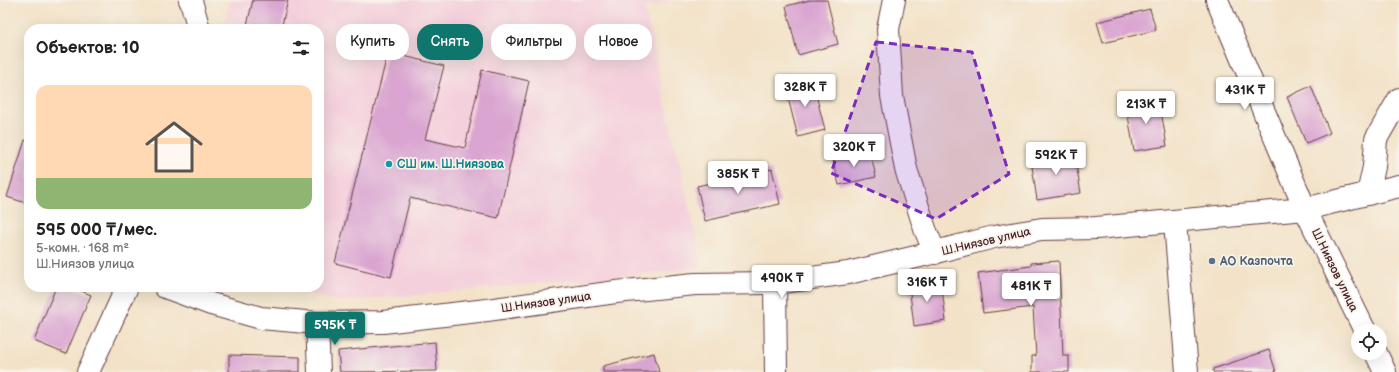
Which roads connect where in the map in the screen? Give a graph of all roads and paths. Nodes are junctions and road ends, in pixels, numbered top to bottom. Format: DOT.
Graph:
graph roads {
  1 [pos="190,0"];
  2 [pos="894,0"];
  3 [pos="1217,0"];
  4 [pos="198,24"];
  5 [pos="1399,98"];
  6 [pos="1399,186"];
  7 [pos="1368,194"];
  8 [pos="1306,209"];
  9 [pos="1175,222"];
  10 [pos="935,253"];
  11 [pos="775,283"];
  12 [pos="125,292"];
  13 [pos="178,292"];
  14 [pos="317,322"];
  15 [pos="1362,324"];
  16 [pos="1379,360"];
  17 [pos="88,372"];
  18 [pos="320,372"];
  19 [pos="776,372"];
  20 [pos="1187,372"];
  21 [pos="1385,372"];
  1 -- 4 [label="street"];
  2 -- 10 [label="street"];
  3 -- 8 [label="street, Ш.Ниязов улица"];
  5 -- 7 [label="street"];
  6 -- 7 [label="street, Ш.Ниязов улица"];
  7 -- 8 [label="street, Ш.Ниязов улица"];
  8 -- 9 [label="street, Ш.Ниязов улица"];
  8 -- 15 [label="street, Ш.Ниязов улица"];
  9 -- 10 [label="street, Ш.Ниязов улица"];
  9 -- 20 [label="street"];
  10 -- 11 [label="street, Ш.Ниязов улица"];
  11 -- 14 [label="street, Ш.Ниязов улица"];
  11 -- 19 [label="street"];
  12 -- 17 [label="street"];
  13 -- 14 [label="street, Ш.Ниязов улица"];
  14 -- 18 [label="street"];
  16 -- 21 [label="street"];
}
